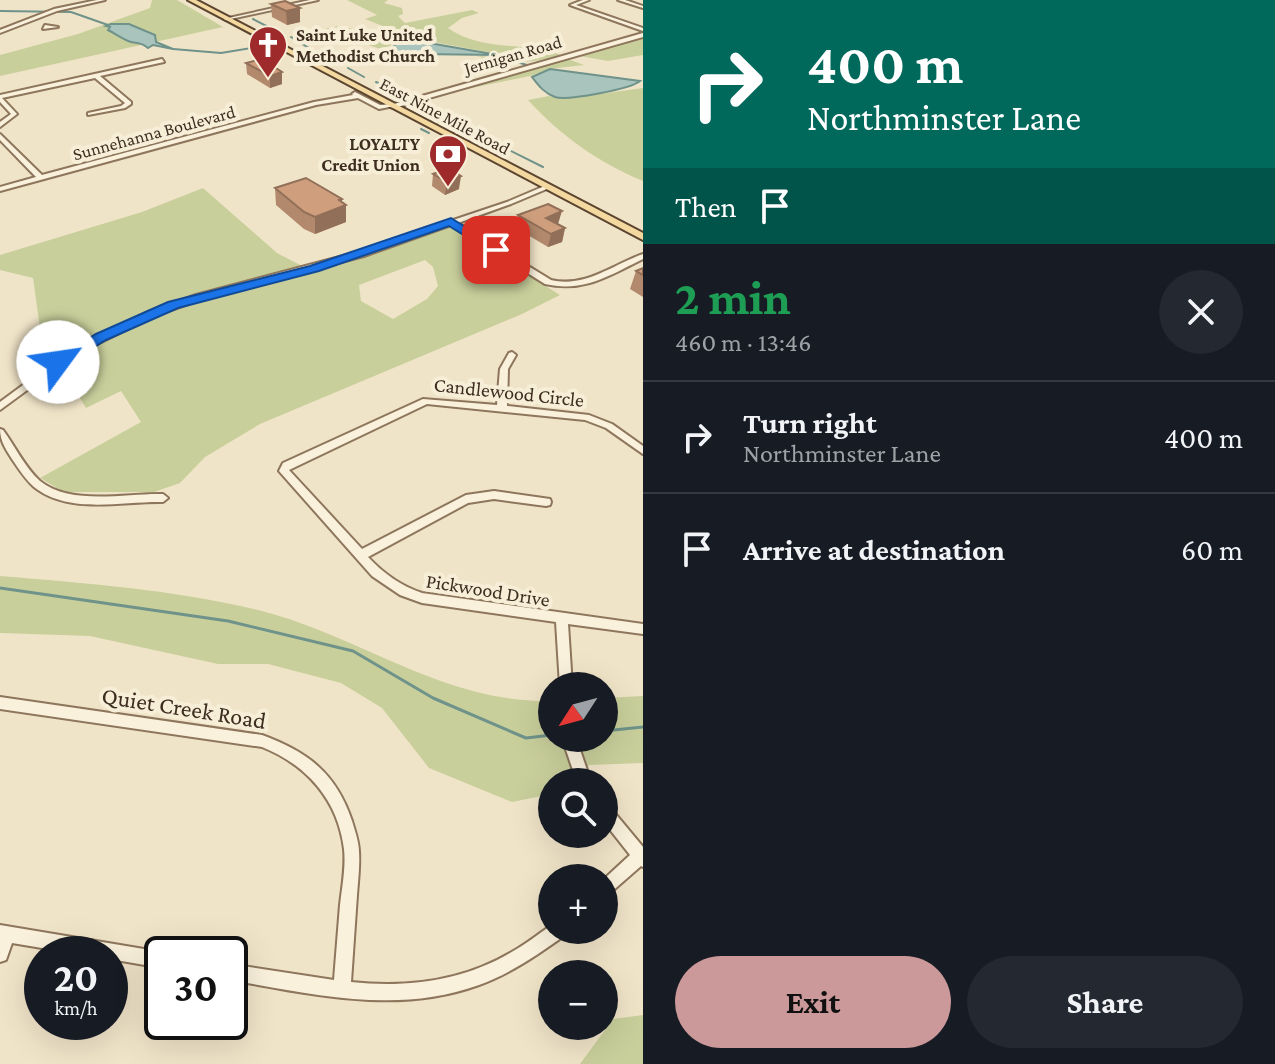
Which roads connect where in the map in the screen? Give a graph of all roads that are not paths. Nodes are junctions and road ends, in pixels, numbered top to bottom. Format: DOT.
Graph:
graph roads {
  1 [pos="103,0"];
  2 [pos="191,0"];
  3 [pos="201,0"];
  4 [pos="316,0"];
  5 [pos="587,0"];
  6 [pos="620,0"];
  7 [pos="643,7"];
  8 [pos="230,17"];
  9 [pos="25,22"];
  10 [pos="46,26"];
  11 [pos="1,31"];
  12 [pos="643,32"];
  13 [pos="162,61"];
  14 [pos="319,68"];
  15 [pos="95,75"];
  16 [pos="348,88"];
  17 [pos="360,96"];
  18 [pos="0,98"];
  19 [pos="316,103"];
  20 [pos="401,103"];
  21 [pos="90,114"];
  22 [pos="0,125"];
  23 [pos="464,134"];
  24 [pos="0,136"];
  25 [pos="41,178"];
  26 [pos="547,187"];
  27 [pos="0,189"];
  28 [pos="451,222"];
  29 [pos="643,227"];
  30 [pos="643,237"];
  31 [pos="643,256"];
  32 [pos="512,355"];
  33 [pos="502,406"];
  34 [pos="0,407"];
  35 [pos="0,432"];
  36 [pos="643,451"];
  37 [pos="284,471"];
  38 [pos="163,498"];
  39 [pos="546,502"];
  40 [pos="361,555"];
  41 [pos="562,620"];
  42 [pos="643,629"];
  43 [pos="565,672"];
  44 [pos="0,703"];
  45 [pos="618,828"];
  46 [pos="642,856"];
  47 [pos="618,877"];
  48 [pos="4,933"];
  49 [pos="538,944"];
  50 [pos="0,954"];
  51 [pos="144,957"];
  52 [pos="248,975"];
  53 [pos="342,991"];
  1 -- 9 [label="street"];
  2 -- 8 [label="main road, East Nine Mile Road"];
  3 -- 8 [label="main road"];
  4 -- 8 [label="street"];
  5 -- 12 [label="street"];
  6 -- 7 [label="street"];
  8 -- 14 [label="main road, East Nine Mile Road"];
  8 -- 20 [label="main road, East Nine Mile Road"];
  9 -- 10 [label="street"];
  9 -- 11 [label="street"];
  12 -- 20 [label="street, Jernigan Road"];
  13 -- 15 [label="street"];
  14 -- 16 [label="main road, East Nine Mile Road"];
  14 -- 20 [label="main road"];
  15 -- 18 [label="street"];
  15 -- 21 [label="street"];
  16 -- 17 [label="street, Sunnehanna Boulevard"];
  16 -- 19 [label="street, Sunnehanna Boulevard"];
  16 -- 20 [label="main road, East Nine Mile Road"];
  17 -- 19 [label="street, Sunnehanna Boulevard"];
  17 -- 20 [label="street, Sunnehanna Boulevard"];
  18 -- 22 [label="street"];
  19 -- 25 [label="street, Sunnehanna Boulevard"];
  20 -- 23 [label="main road, East Nine Mile Road"];
  20 -- 26 [label="main road, East Nine Mile Road"];
  23 -- 26 [label="main road"];
  23 -- 29 [label="main road, East Nine Mile Road"];
  24 -- 25 [label="street"];
  25 -- 27 [label="street, Sunnehanna Boulevard"];
  26 -- 28 [label="street"];
  26 -- 29 [label="main road"];
  26 -- 30 [label="main road, East Nine Mile Road"];
  28 -- 31 [label="street"];
  28 -- 34 [label="street"];
  32 -- 33 [label="street"];
  33 -- 36 [label="street, Candlewood Circle"];
  33 -- 37 [label="street, Candlewood Circle"];
  35 -- 38 [label="street"];
  37 -- 40 [label="street, Pickwood Drive"];
  39 -- 40 [label="street"];
  40 -- 41 [label="street, Pickwood Drive"];
  41 -- 42 [label="street, Pickwood Drive"];
  41 -- 43 [label="street"];
  44 -- 53 [label="street, Quiet Creek Road"];
  45 -- 46 [label="street"];
  46 -- 47 [label="street"];
  48 -- 50 [label="street"];
  48 -- 51 [label="street"];
  49 -- 53 [label="street"];
  52 -- 53 [label="street"];
}
